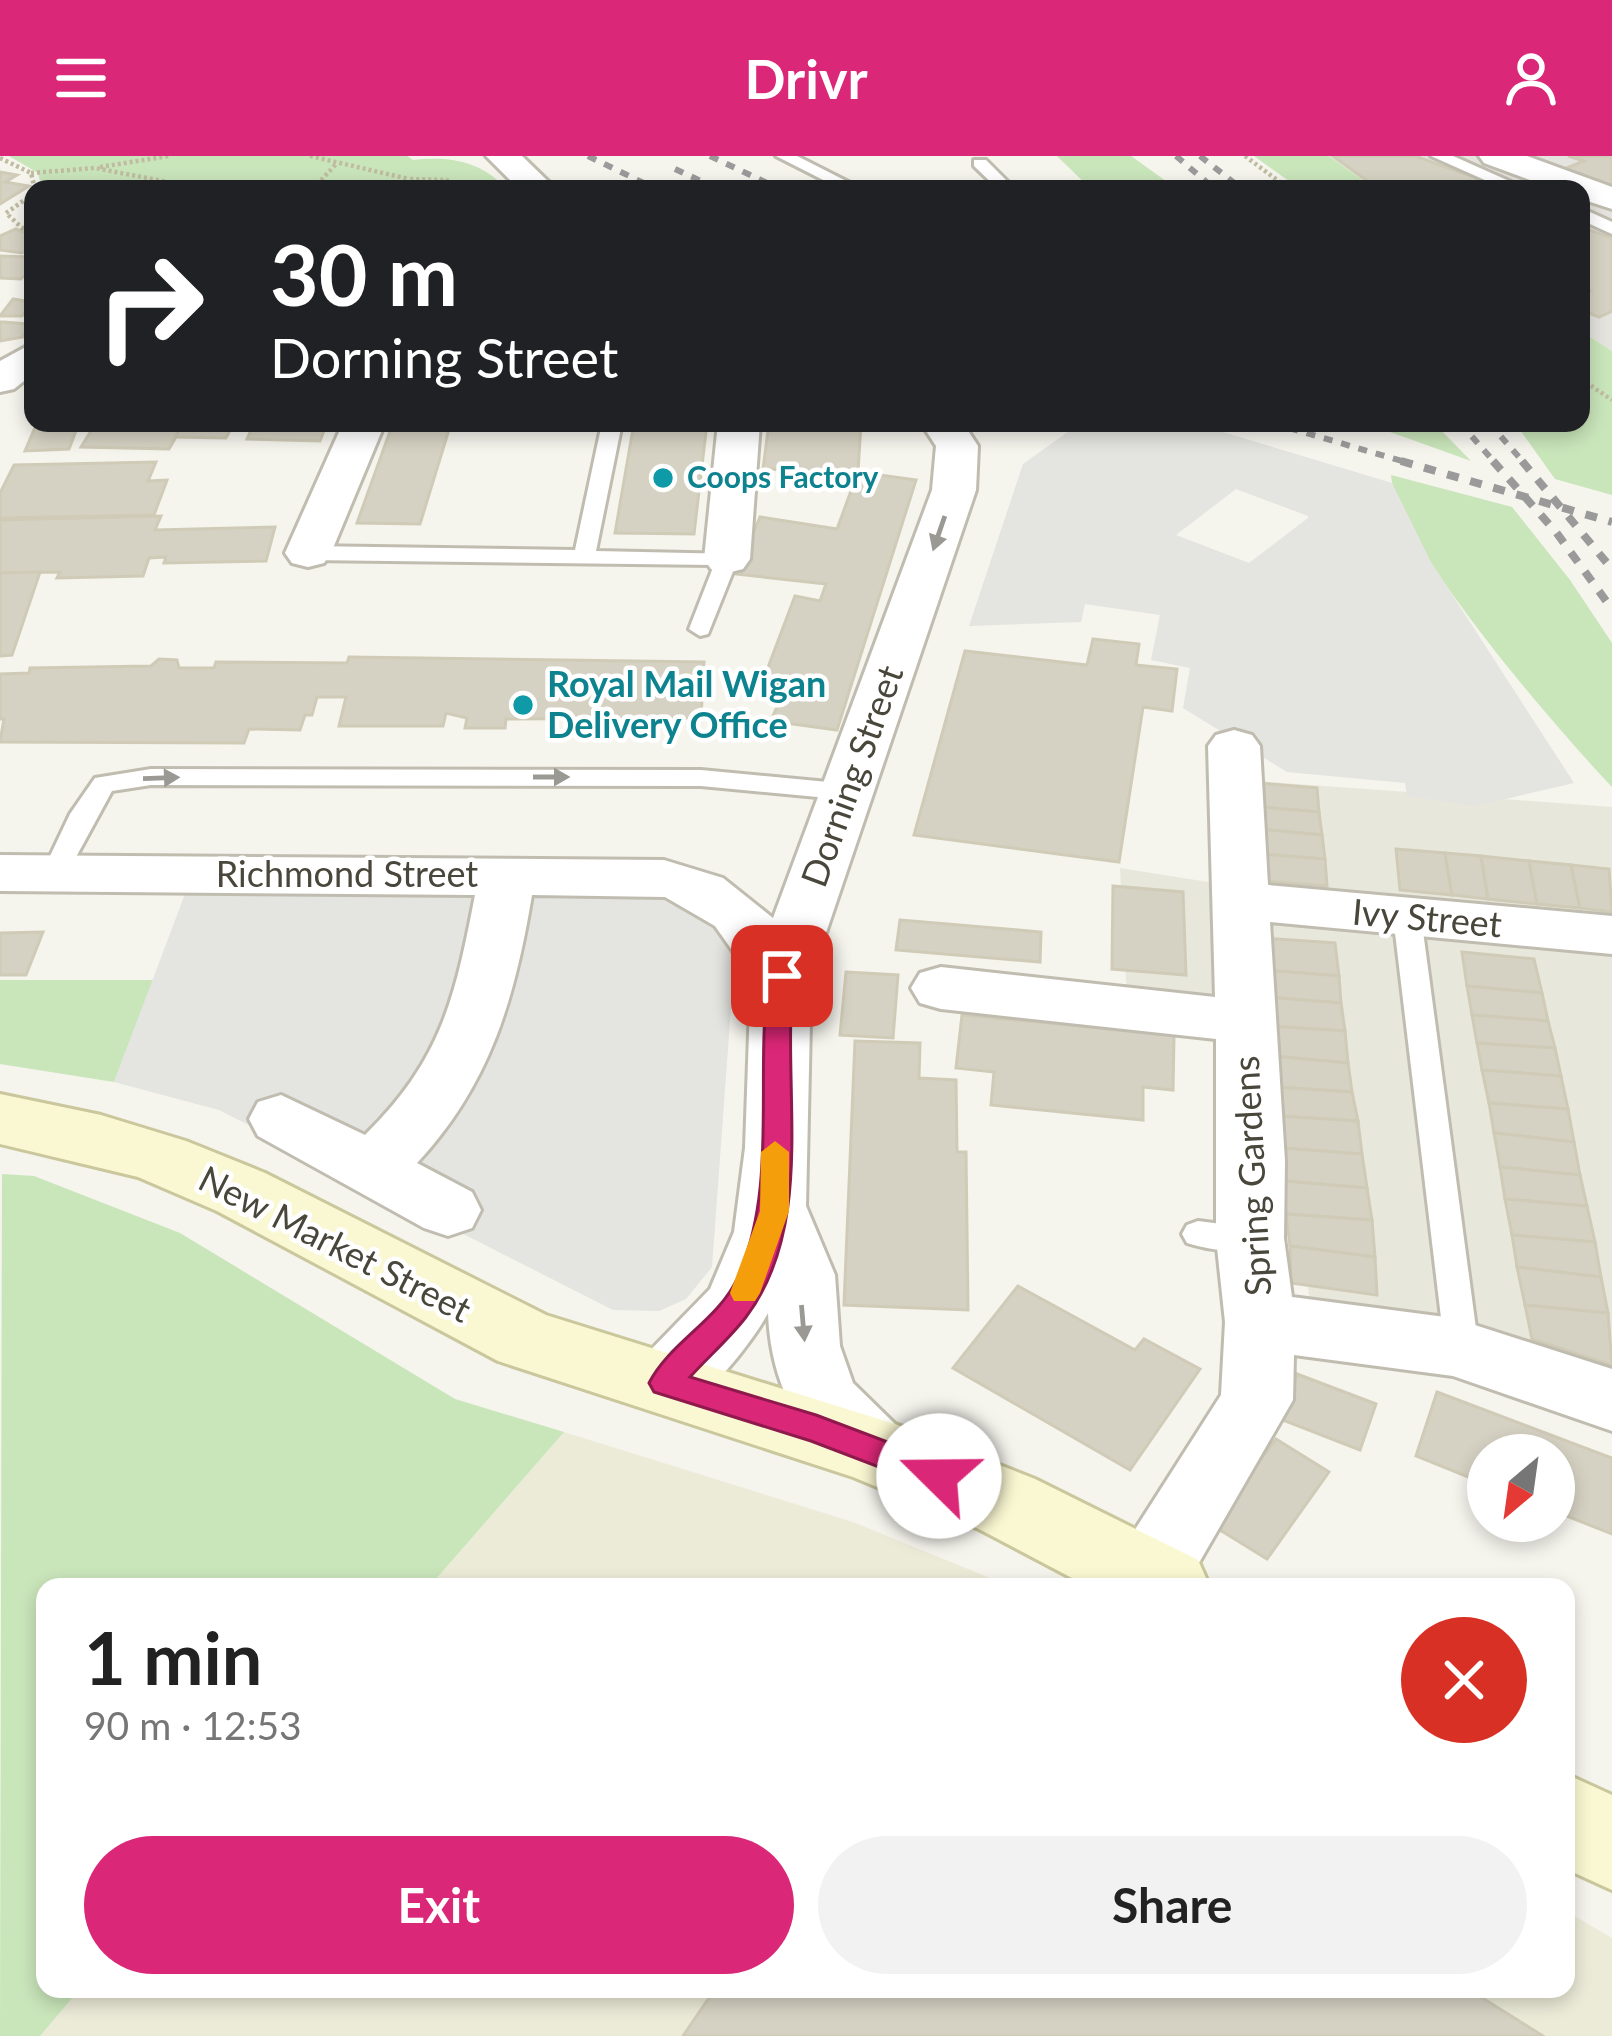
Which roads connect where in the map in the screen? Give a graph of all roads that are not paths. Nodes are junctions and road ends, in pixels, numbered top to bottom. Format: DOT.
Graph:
graph roads {
  1 [pos="503,156"];
  2 [pos="784,156"];
  3 [pos="1438,156"];
  4 [pos="1496,156"];
  5 [pos="980,163"];
  6 [pos="529,180"];
  7 [pos="835,180"];
  8 [pos="998,180"];
  9 [pos="1497,180"];
  10 [pos="1542,180"];
  11 [pos="24,360"];
  12 [pos="0,380"];
  13 [pos="360,432"];
  14 [pos="610,432"];
  15 [pos="739,432"];
  16 [pos="948,432"];
  17 [pos="308,553"];
  18 [pos="584,557"];
  19 [pos="727,560"];
  20 [pos="700,629"];
  21 [pos="1234,746"];
  22 [pos="849,792"];
  23 [pos="828,844"];
  24 [pos="0,873"];
  25 [pos="55,873"];
  26 [pos="507,874"];
  27 [pos="693,884"];
  28 [pos="1243,901"];
  29 [pos="1407,916"];
  30 [pos="1609,948"];
  31 [pos="782,976"];
  32 [pos="940,988"];
  33 [pos="1244,1021"];
  34 [pos="0,1119"];
  35 [pos="281,1120"];
  36 [pos="372,1169"];
  37 [pos="448,1210"];
  38 [pos="775,1211"];
  39 [pos="1260,1322"];
  40 [pos="1462,1351"];
  41 [pos="665,1383"];
  42 [pos="1612,1400"];
  43 [pos="871,1449"];
  44 [pos="1154,1578"];
  45 [pos="1162,1578"];
  46 [pos="1575,1824"];
  47 [pos="1612,1845"];
  1 -- 6 [label="street"];
  2 -- 7 [label="lane"];
  3 -- 9 [label="lane"];
  4 -- 10 [label="street"];
  5 -- 8 [label="lane"];
  11 -- 12 [label="street"];
  13 -- 17 [label="street"];
  14 -- 18 [label="lane"];
  15 -- 19 [label="street"];
  16 -- 22 [label="street, Dorning Street, one-way"];
  17 -- 18 [label="lane"];
  18 -- 19 [label="lane"];
  19 -- 20 [label="lane"];
  21 -- 28 [label="street, Spring Gardens"];
  22 -- 23 [label="street, Dorning Street"];
  25 -- 22 [label="lane, one-way"];
  23 -- 27 [label="street, Richmond Street"];
  23 -- 31 [label="street, Dorning Street"];
  24 -- 25 [label="street, Richmond Street"];
  25 -- 26 [label="street, Richmond Street"];
  26 -- 27 [label="street, Richmond Street"];
  26 -- 36 [label="street"];
  27 -- 31 [label="street, Richmond Street"];
  28 -- 29 [label="street, Ivy Street"];
  28 -- 33 [label="street, Spring Gardens"];
  29 -- 30 [label="street, Ivy Street"];
  29 -- 40 [label="lane"];
  31 -- 38 [label="street, Dorning Street"];
  32 -- 33 [label="street"];
  33 -- 39 [label="street, Spring Gardens"];
  34 -- 41 [label="street, New Market Street"];
  35 -- 36 [label="street"];
  36 -- 37 [label="street"];
  38 -- 41 [label="street, Dorning Street"];
  38 -- 43 [label="street, Dorning Street, one-way"];
  39 -- 40 [label="street"];
  39 -- 45 [label="street, Spring Gardens"];
  40 -- 42 [label="street"];
  41 -- 43 [label="street, New Market Street"];
  43 -- 44 [label="street, New Market Street"];
  46 -- 47 [label="street"];
}
